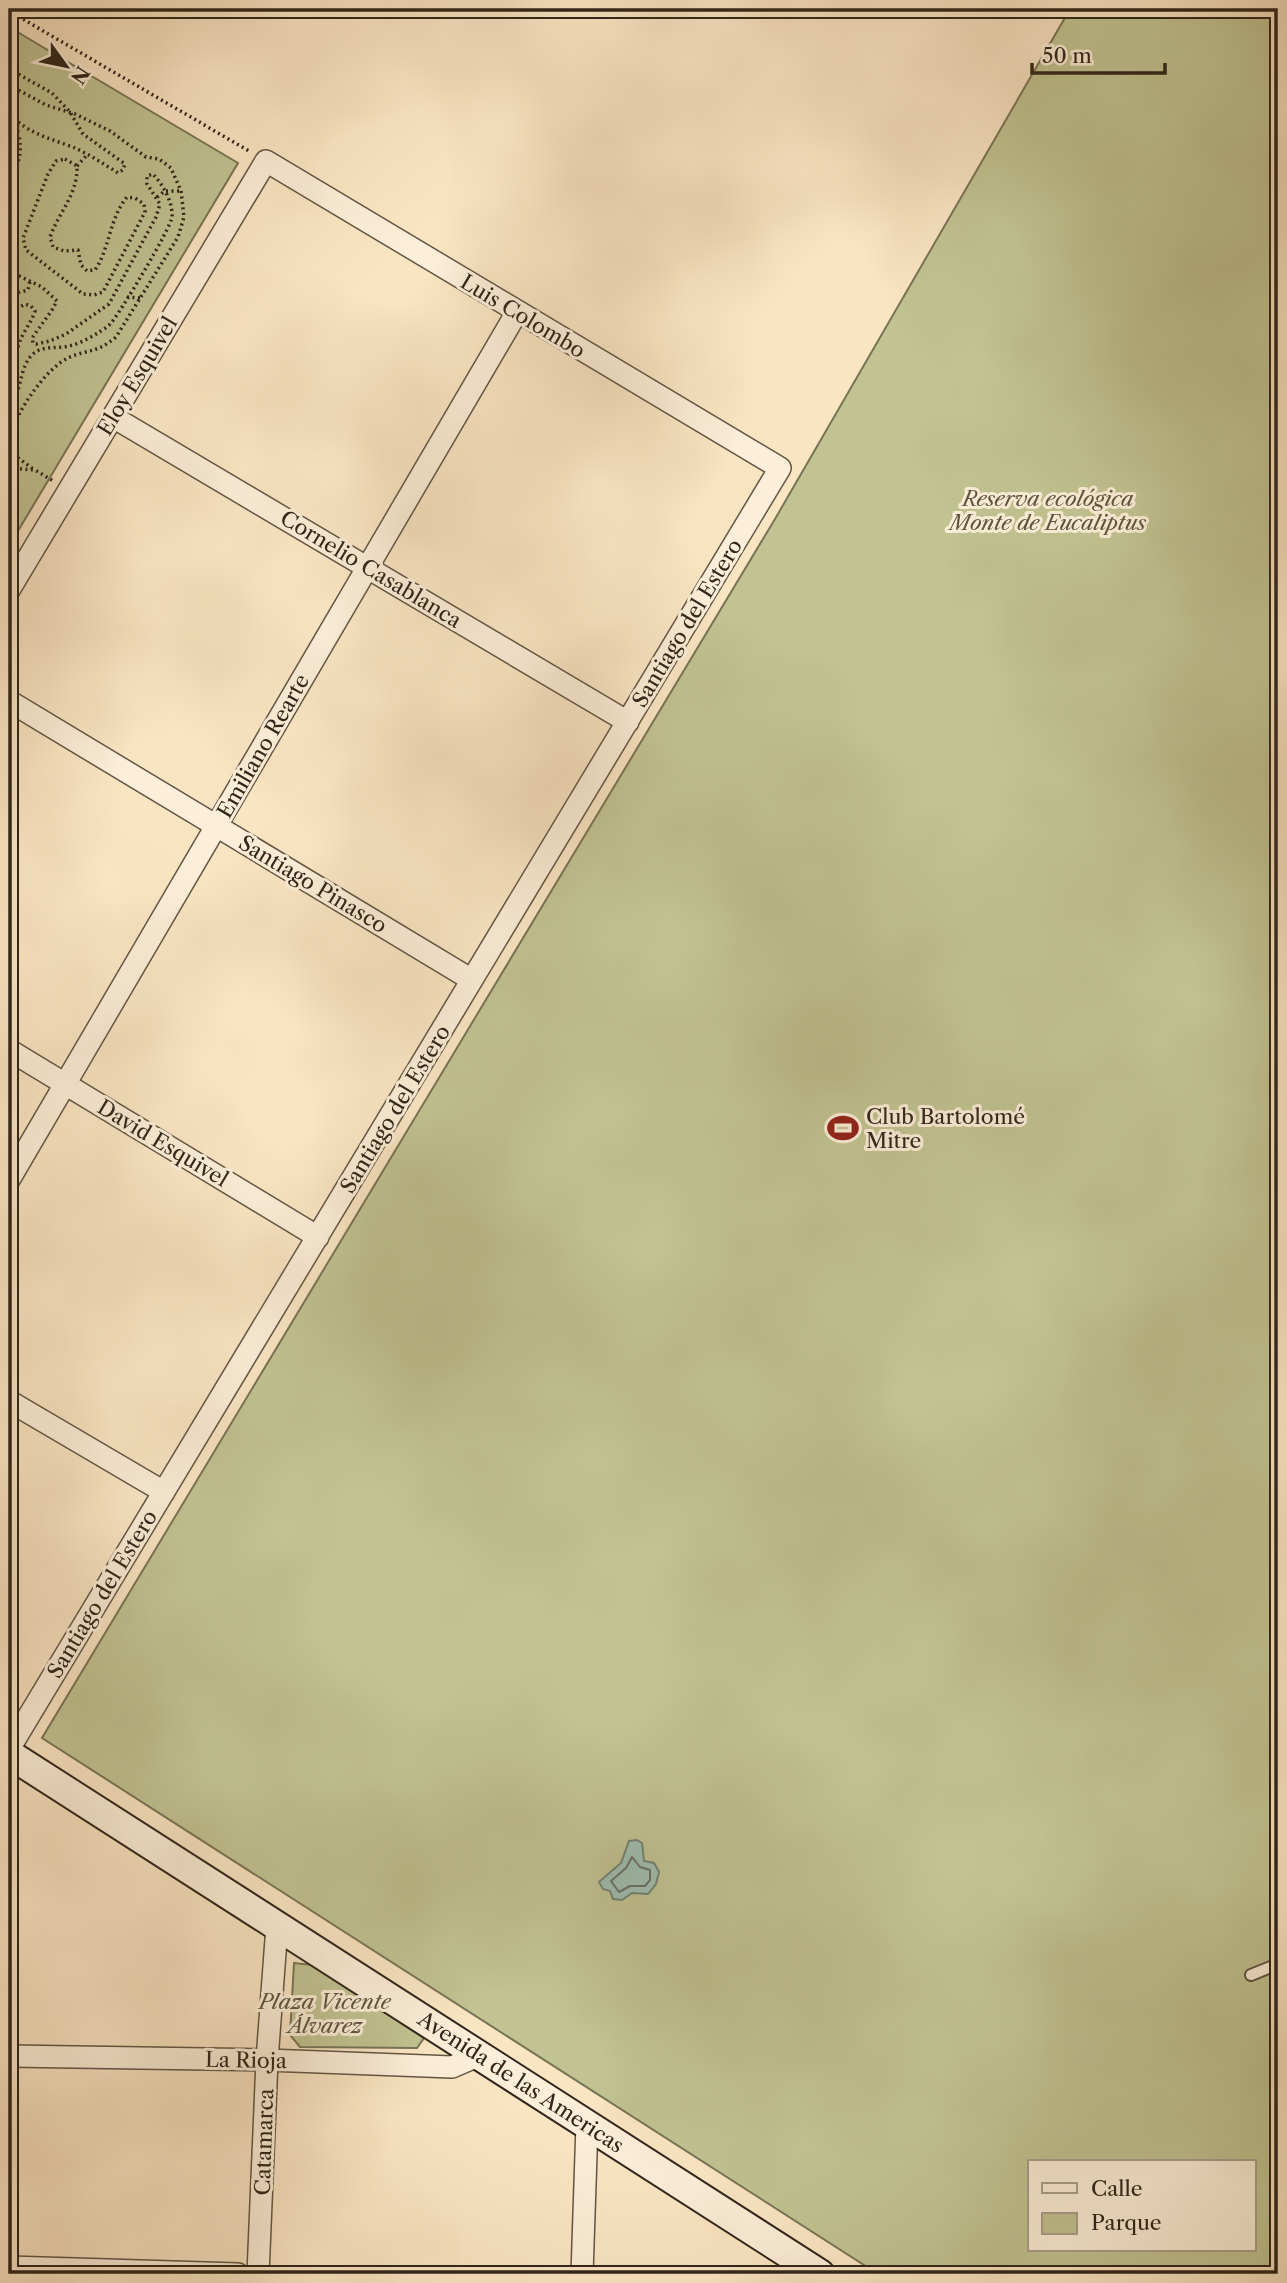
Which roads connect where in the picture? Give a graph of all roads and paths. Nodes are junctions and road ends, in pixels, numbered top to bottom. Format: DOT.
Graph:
graph roads {
  1 [pos="9,11"];
  2 [pos="9,69"];
  3 [pos="10,85"];
  4 [pos="9,110"];
  5 [pos="70,113"];
  6 [pos="19,122"];
  7 [pos="18,133"];
  8 [pos="9,146"];
  9 [pos="88,155"];
  10 [pos="266,161"];
  11 [pos="76,166"];
  12 [pos="9,181"];
  13 [pos="165,191"];
  14 [pos="181,191"];
  15 [pos="156,197"];
  16 [pos="122,259"];
  17 [pos="130,264"];
  18 [pos="9,271"];
  19 [pos="30,281"];
  20 [pos="127,297"];
  21 [pos="9,298"];
  22 [pos="140,298"];
  23 [pos="517,312"];
  24 [pos="33,342"];
  25 [pos="34,353"];
  26 [pos="9,367"];
  27 [pos="9,379"];
  28 [pos="9,404"];
  29 [pos="113,417"];
  30 [pos="9,435"];
  31 [pos="9,451"];
  32 [pos="9,468"];
  33 [pos="780,468"];
  34 [pos="35,470"];
  35 [pos="49,479"];
  36 [pos="368,567"];
  37 [pos="9,590"];
  38 [pos="9,701"];
  39 [pos="628,722"];
  40 [pos="216,826"];
  41 [pos="472,980"];
  42 [pos="9,1050"];
  43 [pos="65,1084"];
  44 [pos="9,1180"];
  45 [pos="317,1237"];
  46 [pos="9,1401"];
  47 [pos="164,1492"];
  48 [pos="9,1751"];
  49 [pos="277,1926"];
  50 [pos="1278,1964"];
  51 [pos="1251,1975"];
  52 [pos="480,2055"];
  53 [pos="9,2056"];
  54 [pos="267,2060"];
  55 [pos="587,2124"];
  56 [pos="9,2267"];
  57 [pos="238,2274"];
  58 [pos="258,2274"];
  59 [pos="582,2274"];
  60 [pos="820,2274"];
  1 -- 10 [label="path"];
  2 -- 5 [label="path"];
  3 -- 5 [label="path"];
  3 -- 6 [label="path"];
  4 -- 6 [label="path"];
  5 -- 9 [label="path"];
  5 -- 14 [label="path"];
  6 -- 7 [label="path"];
  6 -- 9 [label="path"];
  7 -- 8 [label="path"];
  7 -- 12 [label="path"];
  9 -- 11 [label="path"];
  10 -- 23 [label="street, Luis Colombo"];
  10 -- 29 [label="street, Eloy Esquivel"];
  11 -- 16 [label="path"];
  11 -- 16 [label="path"];
  13 -- 14 [label="path"];
  13 -- 15 [label="path"];
  13 -- 15 [label="path"];
  13 -- 20 [label="path"];
  14 -- 22 [label="path"];
  15 -- 17 [label="path"];
  16 -- 17 [label="path"];
  17 -- 24 [label="path"];
  18 -- 19 [label="path"];
  19 -- 21 [label="path"];
  19 -- 24 [label="path"];
  20 -- 22 [label="path"];
  20 -- 25 [label="path"];
  22 -- 30 [label="path"];
  23 -- 33 [label="street, Luis Colombo"];
  23 -- 36 [label="street, Emiliano Rearte"];
  24 -- 25 [label="path"];
  25 -- 28 [label="path"];
  26 -- 27 [label="path"];
  29 -- 36 [label="street, Cornelio Casablanca"];
  29 -- 37 [label="street, Eloy Esquivel"];
  31 -- 34 [label="path"];
  32 -- 34 [label="path"];
  33 -- 39 [label="street, Santiago del Estero"];
  34 -- 35 [label="path"];
  36 -- 39 [label="street, Cornelio Casablanca"];
  36 -- 40 [label="street, Emiliano Rearte"];
  38 -- 40 [label="street, Santiago Pinasco"];
  39 -- 41 [label="street, Santiago del Estero"];
  40 -- 41 [label="street, Santiago Pinasco"];
  40 -- 43 [label="street, Emiliano Rearte"];
  41 -- 45 [label="street, Santiago del Estero"];
  42 -- 43 [label="street, David Esquivel"];
  43 -- 44 [label="street, Emiliano Rearte"];
  43 -- 45 [label="street, David Esquivel"];
  45 -- 47 [label="street, Santiago del Estero"];
  46 -- 47 [label="street"];
  47 -- 48 [label="street, Santiago del Estero"];
  48 -- 49 [label="main road, Avenida de las Americas"];
  49 -- 52 [label="main road, Avenida de las Americas"];
  49 -- 54 [label="street, Catamarca"];
  50 -- 51 [label="lane"];
  52 -- 54 [label="street, La Rioja"];
  52 -- 55 [label="main road, Avenida de las Americas"];
  53 -- 54 [label="street, La Rioja"];
  54 -- 58 [label="street, Catamarca"];
  55 -- 59 [label="street"];
  55 -- 60 [label="main road, Avenida de las Americas"];
  56 -- 57 [label="street"];
}
